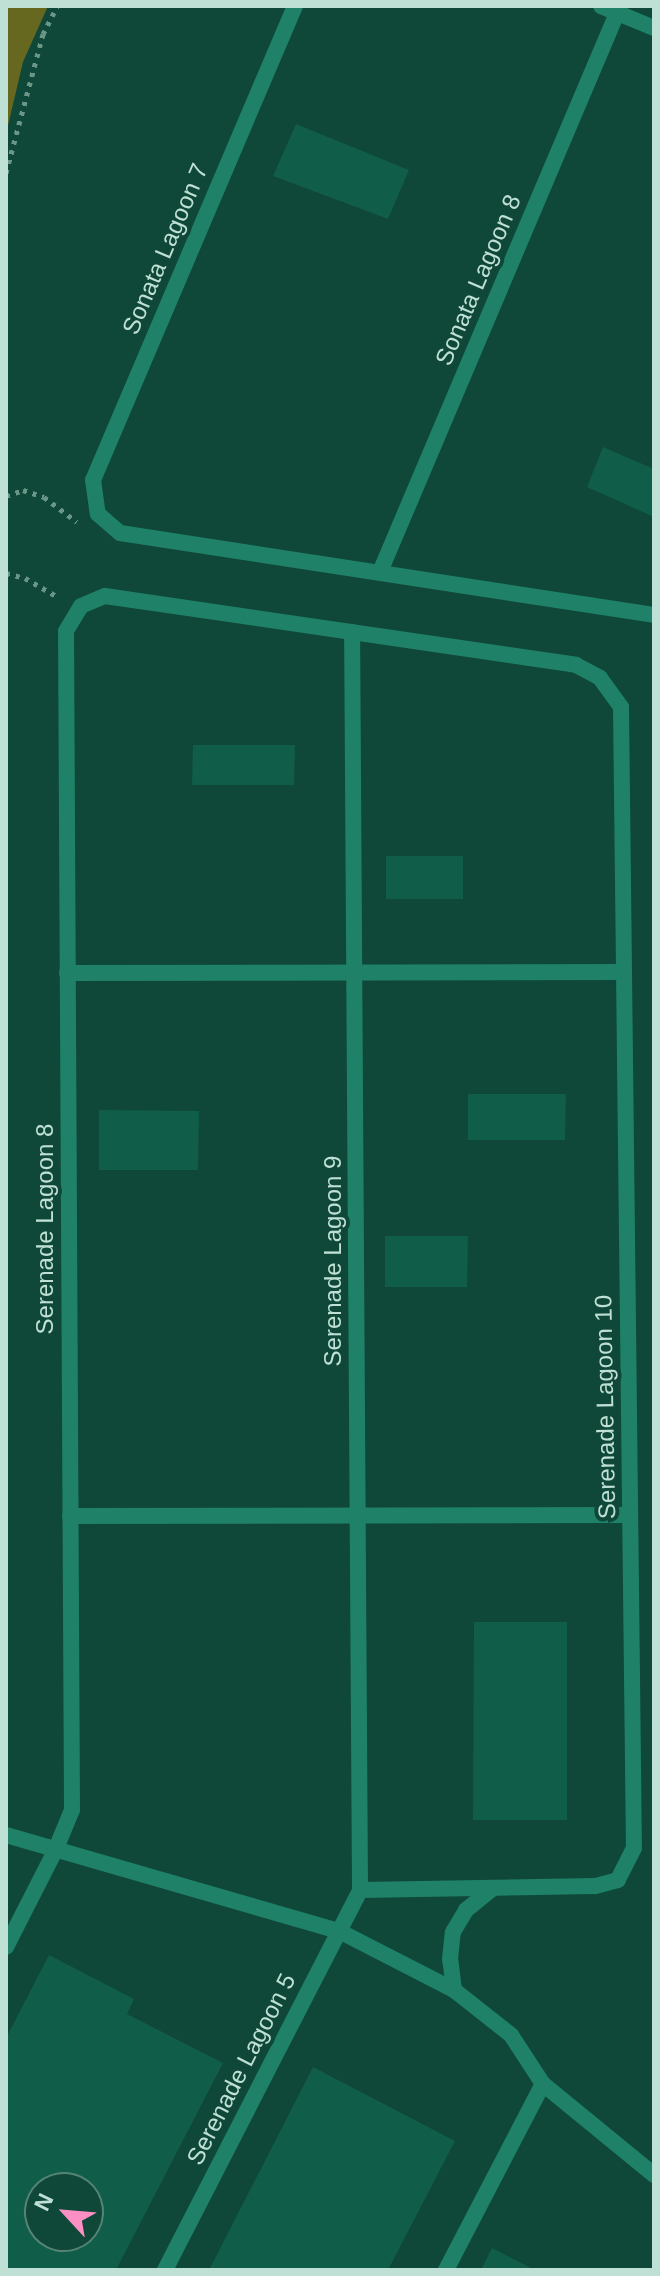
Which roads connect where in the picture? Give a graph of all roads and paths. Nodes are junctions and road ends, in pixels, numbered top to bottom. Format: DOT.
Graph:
graph roads {
  1 [pos="57,6"];
  2 [pos="295,6"];
  3 [pos="601,6"];
  4 [pos="619,9"];
  5 [pos="654,28"];
  6 [pos="6,173"];
  7 [pos="6,496"];
  8 [pos="98,514"];
  9 [pos="380,572"];
  10 [pos="6,573"];
  11 [pos="81,606"];
  12 [pos="654,615"];
  13 [pos="352,632"];
  14 [pos="624,972"];
  15 [pos="67,973"];
  16 [pos="355,973"];
  17 [pos="358,1515"];
  18 [pos="630,1515"];
  19 [pos="70,1516"];
  20 [pos="6,1835"];
  21 [pos="55,1851"];
  22 [pos="493,1888"];
  23 [pos="360,1890"];
  24 [pos="339,1931"];
  25 [pos="6,1947"];
  26 [pos="454,1990"];
  27 [pos="543,2084"];
  28 [pos="654,2175"];
  29 [pos="165,2270"];
  30 [pos="446,2270"];
  1 -- 6 [label="path"];
  2 -- 8 [label="street, Sonata Lagoon 7"];
  3 -- 4 [label="street"];
  4 -- 5 [label="street"];
  4 -- 9 [label="street, Sonata Lagoon 8"];
  7 -- 8 [label="path"];
  8 -- 9 [label="street"];
  9 -- 12 [label="street"];
  10 -- 11 [label="path"];
  11 -- 13 [label="street"];
  11 -- 15 [label="street, Serenade Lagoon 8"];
  13 -- 14 [label="street, Serenade Lagoon 10"];
  13 -- 16 [label="street, Serenade Lagoon 9"];
  14 -- 16 [label="street"];
  14 -- 18 [label="street, Serenade Lagoon 10"];
  15 -- 16 [label="street"];
  15 -- 19 [label="street, Serenade Lagoon 8"];
  16 -- 17 [label="street, Serenade Lagoon 9"];
  17 -- 18 [label="street"];
  17 -- 19 [label="street"];
  17 -- 23 [label="street, Serenade Lagoon 9"];
  18 -- 22 [label="street, Serenade Lagoon 10"];
  19 -- 21 [label="street, Serenade Lagoon 8"];
  20 -- 21 [label="street"];
  21 -- 24 [label="street"];
  21 -- 25 [label="street, Serenade Lagoon 8"];
  22 -- 23 [label="street, Serenade Lagoon 10"];
  22 -- 26 [label="street"];
  23 -- 24 [label="street, Serenade Lagoon 5"];
  24 -- 26 [label="street"];
  24 -- 29 [label="street, Serenade Lagoon 5"];
  26 -- 27 [label="street"];
  27 -- 28 [label="street"];
  27 -- 30 [label="street"];
}
